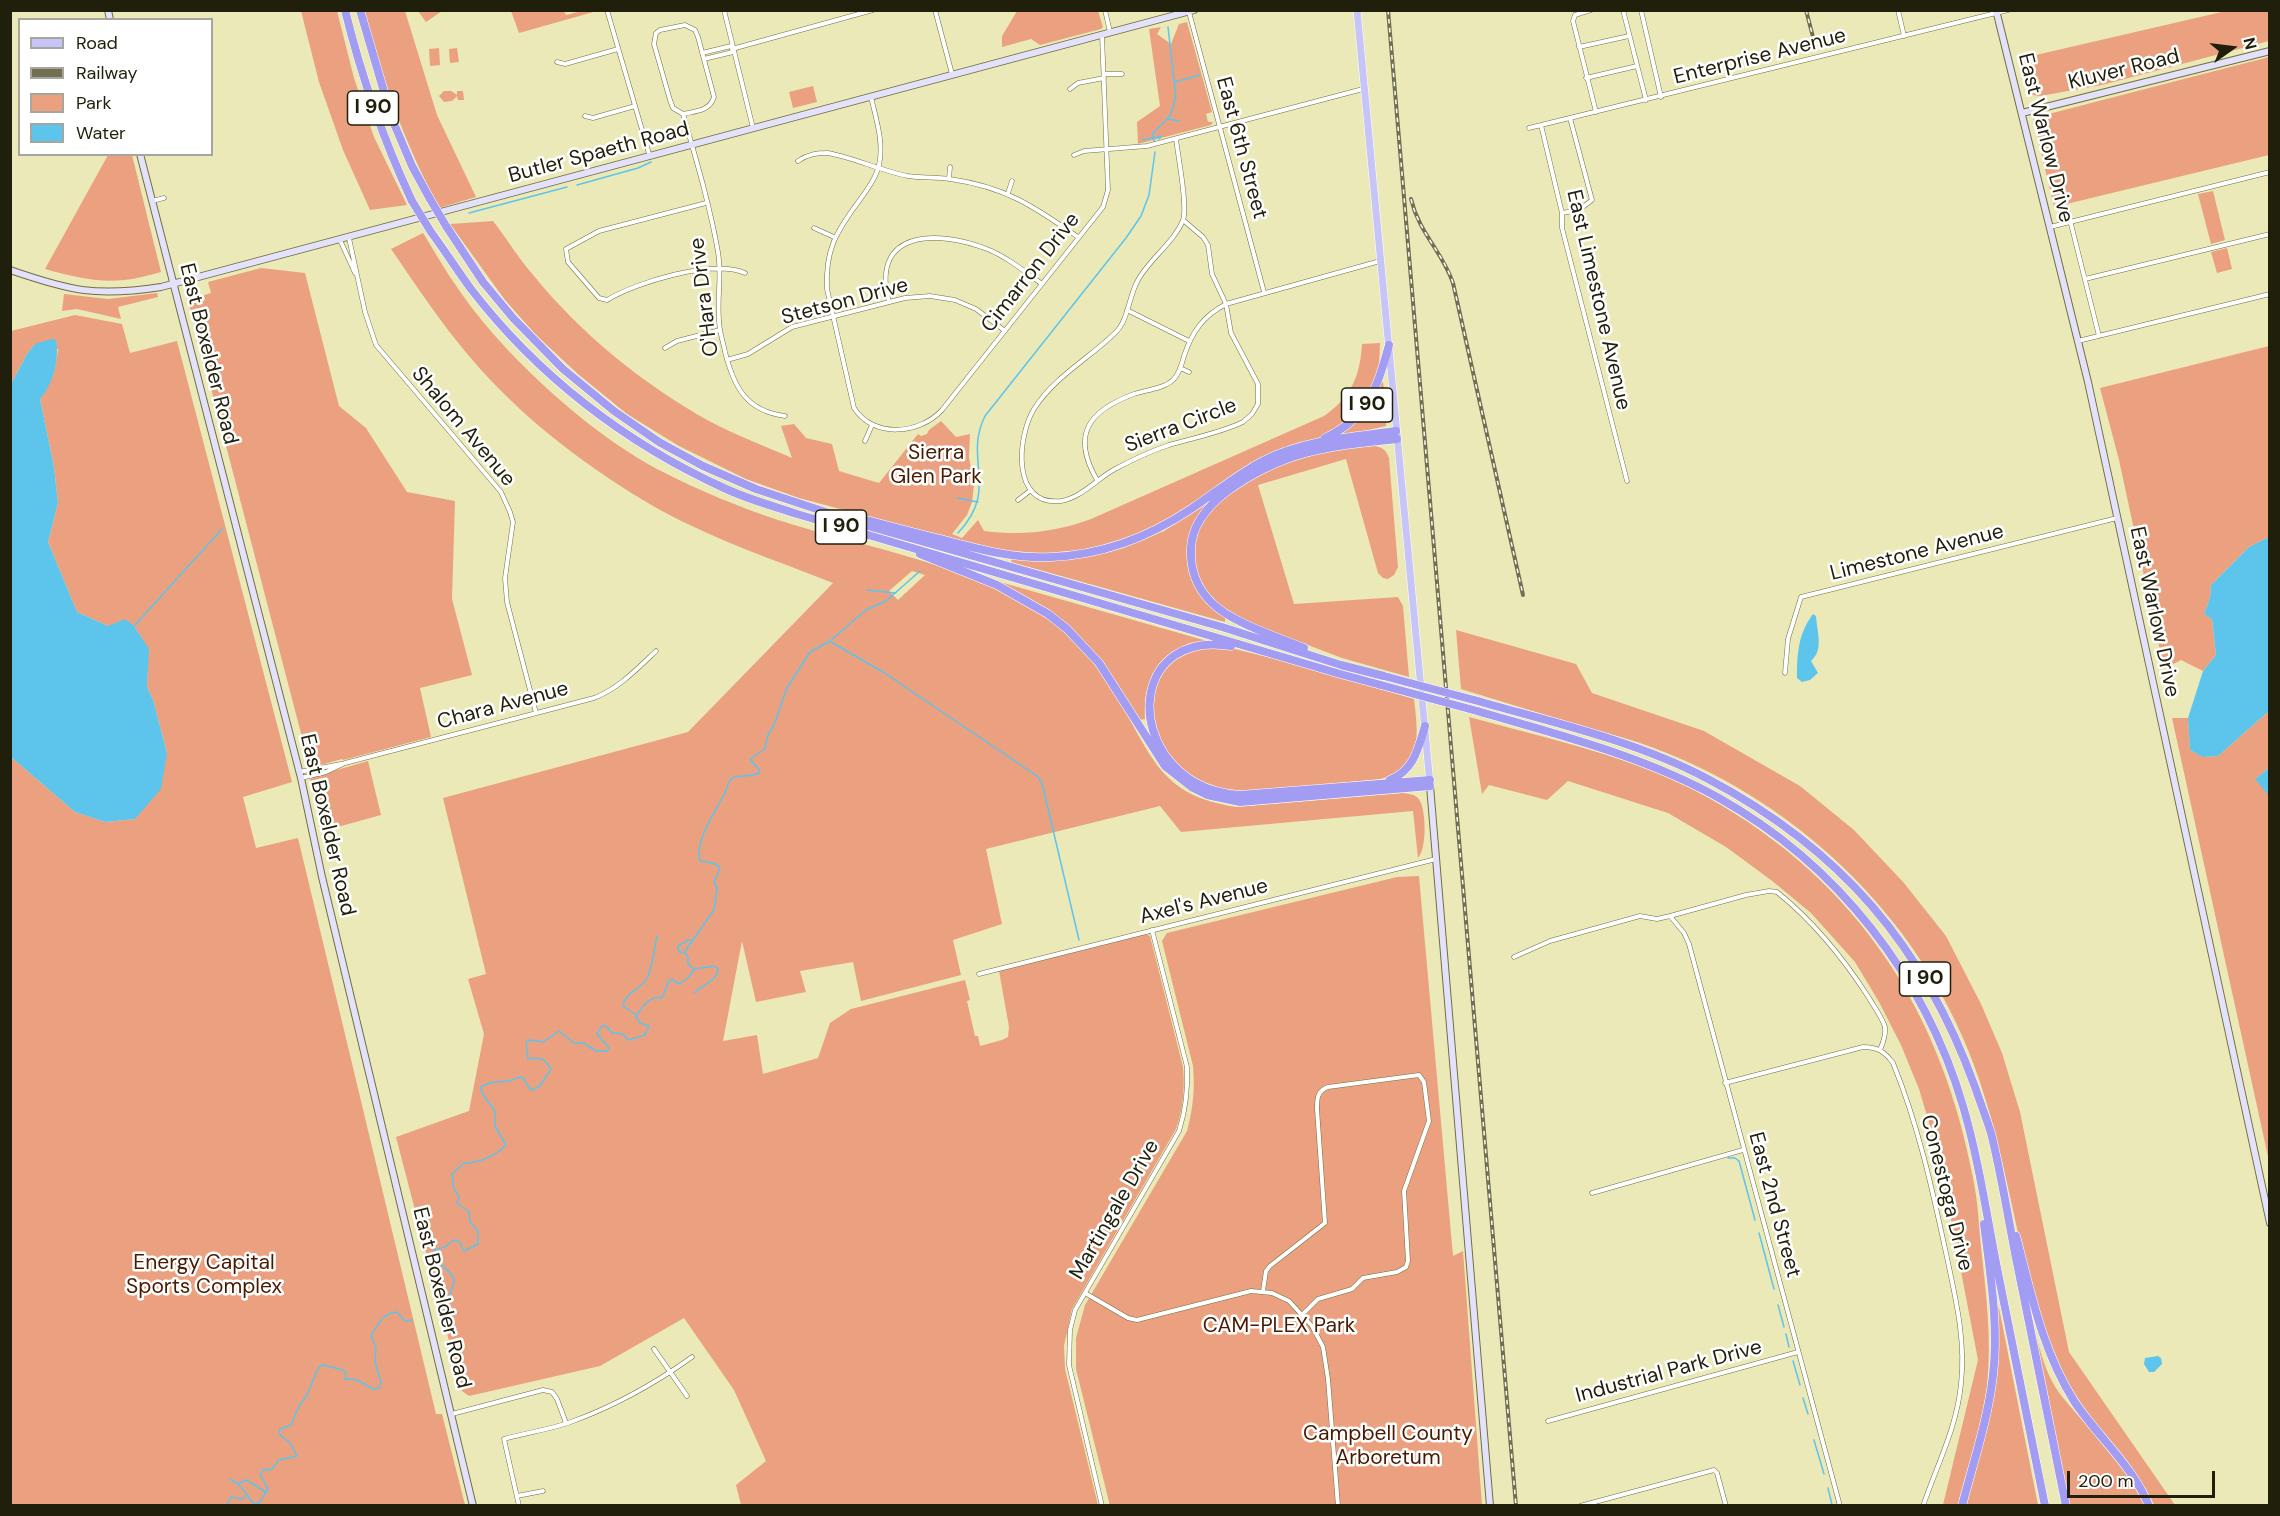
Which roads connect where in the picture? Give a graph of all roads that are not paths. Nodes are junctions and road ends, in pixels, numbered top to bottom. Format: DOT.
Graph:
graph roads {
  1 [pos="345,10"];
  2 [pos="360,10"];
  3 [pos="607,10"];
  4 [pos="724,10"];
  5 [pos="873,10"];
  6 [pos="935,10"];
  7 [pos="1105,10"];
  8 [pos="1357,10"];
  9 [pos="1590,10"];
  10 [pos="1623,10"];
  11 [pos="1641,10"];
  12 [pos="1898,10"];
  13 [pos="2008,10"];
  14 [pos="1192,11"];
  15 [pos="1997,12"];
  16 [pos="1110,33"];
  17 [pos="1101,35"];
  18 [pos="1629,36"];
  19 [pos="1904,36"];
  20 [pos="1579,47"];
  21 [pos="618,49"];
  22 [pos="732,49"];
  23 [pos="2270,51"];
  24 [pos="702,53"];
  25 [pos="704,59"];
  26 [pos="557,62"];
  27 [pos="1637,66"];
  28 [pos="1122,74"];
  29 [pos="952,75"];
  30 [pos="1104,76"];
  31 [pos="1586,78"];
  32 [pos="1363,89"];
  33 [pos="1070,90"];
  34 [pos="871,97"];
  35 [pos="1661,97"];
  36 [pos="1646,100"];
  37 [pos="635,106"];
  38 [pos="1596,112"];
  39 [pos="2022,113"];
  40 [pos="683,114"];
  41 [pos="585,116"];
  42 [pos="1570,118"];
  43 [pos="1541,125"];
  44 [pos="1220,127"];
  45 [pos="753,128"];
  46 [pos="1529,128"];
  47 [pos="1176,139"];
  48 [pos="692,145"];
  49 [pos="1107,150"];
  50 [pos="1074,155"];
  51 [pos="141,156"];
  52 [pos="650,157"];
  53 [pos="798,160"];
  54 [pos="879,167"];
  55 [pos="950,167"];
  56 [pos="2270,172"];
  57 [pos="949,179"];
  58 [pos="1012,181"];
  59 [pos="1008,193"];
  60 [pos="164,198"];
  61 [pos="152,201"];
  62 [pos="706,203"];
  63 [pos="2067,208"];
  64 [pos="1562,213"];
  65 [pos="1183,220"];
  66 [pos="2071,221"];
  67 [pos="2050,227"];
  68 [pos="814,228"];
  69 [pos="2270,234"];
  70 [pos="834,237"];
  71 [pos="1078,237"];
  72 [pos="349,238"];
  73 [pos="340,240"];
  74 [pos="1380,261"];
  75 [pos="720,268"];
  76 [pos="10,270"];
  77 [pos="745,273"];
  78 [pos="355,274"];
  79 [pos="2085,279"];
  80 [pos="173,284"];
  81 [pos="1041,284"];
  82 [pos="1264,292"];
  83 [pos="2270,294"];
  84 [pos="888,302"];
  85 [pos="1226,304"];
  86 [pos="1127,310"];
  87 [pos="832,317"];
  88 [pos="720,330"];
  89 [pos="1005,331"];
  90 [pos="2099,336"];
  91 [pos="1189,341"];
  92 [pos="2078,341"];
  93 [pos="1389,345"];
  94 [pos="665,348"];
  95 [pos="727,360"];
  96 [pos="1180,368"];
  97 [pos="1189,372"];
  98 [pos="785,416"];
  99 [pos="872,425"];
  100 [pos="1397,435"];
  101 [pos="866,441"];
  102 [pos="1315,443"];
  103 [pos="1097,480"];
  104 [pos="1627,481"];
  105 [pos="1031,490"];
  106 [pos="786,499"];
  107 [pos="1018,500"];
  108 [pos="2117,518"];
  109 [pos="905,546"];
  110 [pos="656,651"];
  111 [pos="1341,665"];
  112 [pos="1337,673"];
  113 [pos="1785,673"];
  114 [pos="536,713"];
  115 [pos="1425,726"];
  116 [pos="300,775"];
  117 [pos="1384,783"];
  118 [pos="1430,783"];
  119 [pos="1436,859"];
  120 [pos="1670,916"];
  121 [pos="1152,930"];
  122 [pos="1514,957"];
  123 [pos="979,974"];
  124 [pos="1881,1050"];
  125 [pos="1725,1083"];
  126 [pos="1991,1135"];
  127 [pos="1743,1150"];
  128 [pos="1976,1160"];
  129 [pos="1593,1193"];
  130 [pos="2270,1223"];
  131 [pos="1263,1291"];
  132 [pos="1085,1293"];
  133 [pos="1303,1314"];
  134 [pos="654,1349"];
  135 [pos="1798,1352"];
  136 [pos="692,1357"];
  137 [pos="671,1373"];
  138 [pos="687,1396"];
  139 [pos="452,1414"];
  140 [pos="1548,1420"];
  141 [pos="566,1424"];
  142 [pos="543,1491"];
  143 [pos="517,1496"];
  144 [pos="473,1506"];
  145 [pos="519,1506"];
  146 [pos="1102,1506"];
  147 [pos="1338,1506"];
  148 [pos="1490,1506"];
  149 [pos="1580,1506"];
  150 [pos="1726,1506"];
  151 [pos="1840,1506"];
  152 [pos="1923,1506"];
  153 [pos="1962,1506"];
  154 [pos="2045,1506"];
  155 [pos="2066,1506"];
  156 [pos="2149,1506"];
  1 -- 109 [label="highway, I 90, bridge"];
  2 -- 106 [label="highway, I 90, bridge"];
  3 -- 21 [label="street"];
  4 -- 22 [label="street"];
  5 -- 22 [label="street"];
  6 -- 29 [label="street"];
  7 -- 16 [label="street"];
  8 -- 32 [label="main road"];
  9 -- 20 [label="street"];
  10 -- 18 [label="street"];
  11 -- 35 [label="street"];
  12 -- 19 [label="street"];
  13 -- 15 [label="street, Enterprise Avenue"];
  14 -- 16 [label="main road, Butler Spaeth Road"];
  14 -- 44 [label="street, East 6th Street"];
  15 -- 19 [label="street, Enterprise Avenue"];
  15 -- 39 [label="main road, East Warlow Drive"];
  16 -- 17 [label="main road, Butler Spaeth Road"];
  17 -- 29 [label="main road, Butler Spaeth Road"];
  17 -- 30 [label="street, Cimarron Drive"];
  18 -- 20 [label="street"];
  18 -- 27 [label="street"];
  19 -- 35 [label="street, Enterprise Avenue"];
  20 -- 31 [label="street"];
  21 -- 26 [label="street"];
  21 -- 37 [label="street"];
  22 -- 24 [label="street"];
  22 -- 25 [label="street"];
  22 -- 45 [label="street"];
  23 -- 39 [label="main road, Kluver Road"];
  24 -- 25 [label="street, O'Hara Drive"];
  24 -- 40 [label="street, O'Hara Drive"];
  25 -- 40 [label="street, O'Hara Drive"];
  27 -- 31 [label="street"];
  27 -- 36 [label="street"];
  28 -- 30 [label="street"];
  29 -- 34 [label="main road, Butler Spaeth Road"];
  30 -- 33 [label="street"];
  30 -- 49 [label="street, Cimarron Drive"];
  31 -- 38 [label="street"];
  32 -- 44 [label="street"];
  32 -- 74 [label="main road"];
  34 -- 45 [label="main road, Butler Spaeth Road"];
  34 -- 54 [label="street"];
  35 -- 36 [label="street, Enterprise Avenue"];
  36 -- 38 [label="street, Enterprise Avenue"];
  37 -- 41 [label="street"];
  37 -- 52 [label="street"];
  38 -- 42 [label="street, Enterprise Avenue"];
  39 -- 67 [label="main road, East Warlow Drive"];
  40 -- 48 [label="street, O'Hara Drive"];
  42 -- 43 [label="street, Enterprise Avenue"];
  42 -- 64 [label="street"];
  43 -- 46 [label="street, Enterprise Avenue"];
  43 -- 64 [label="street, East Limestone Avenue"];
  44 -- 47 [label="street"];
  44 -- 82 [label="street, East 6th Street"];
  45 -- 48 [label="main road, Butler Spaeth Road"];
  47 -- 49 [label="street"];
  47 -- 65 [label="street"];
  48 -- 52 [label="main road, Butler Spaeth Road"];
  48 -- 62 [label="street, O'Hara Drive"];
  49 -- 50 [label="street"];
  49 -- 71 [label="street, Cimarron Drive"];
  51 -- 61 [label="main road, East Boxelder Road"];
  52 -- 72 [label="main road, Butler Spaeth Road"];
  53 -- 54 [label="street"];
  54 -- 57 [label="street"];
  54 -- 70 [label="street"];
  55 -- 57 [label="street"];
  56 -- 66 [label="street"];
  57 -- 59 [label="street"];
  58 -- 59 [label="street"];
  59 -- 71 [label="street"];
  60 -- 61 [label="street"];
  61 -- 80 [label="main road, East Boxelder Road"];
  62 -- 75 [label="street, O'Hara Drive"];
  62 -- 75 [label="street"];
  63 -- 66 [label="street"];
  64 -- 104 [label="street, East Limestone Avenue"];
  65 -- 85 [label="street, Sierra Circle"];
  65 -- 86 [label="street"];
  66 -- 67 [label="street"];
  66 -- 79 [label="street"];
  67 -- 92 [label="main road, East Warlow Drive"];
  68 -- 70 [label="street"];
  69 -- 79 [label="street"];
  70 -- 87 [label="street"];
  71 -- 81 [label="street, Cimarron Drive"];
  72 -- 73 [label="main road, Butler Spaeth Road"];
  72 -- 78 [label="street, Shalom Avenue"];
  73 -- 78 [label="street, Shalom Avenue"];
  73 -- 80 [label="main road, Butler Spaeth Road"];
  74 -- 82 [label="street"];
  74 -- 93 [label="main road"];
  75 -- 77 [label="street"];
  75 -- 88 [label="street, O'Hara Drive"];
  76 -- 80 [label="main road, Butler Spaeth Road"];
  78 -- 114 [label="street, Shalom Avenue"];
  79 -- 90 [label="street"];
  80 -- 116 [label="main road, East Boxelder Road"];
  81 -- 84 [label="street"];
  81 -- 89 [label="street, Cimarron Drive"];
  82 -- 85 [label="street"];
  83 -- 90 [label="street"];
  84 -- 87 [label="street, Stetson Drive"];
  84 -- 89 [label="street, Stetson Drive"];
  85 -- 91 [label="street"];
  85 -- 103 [label="street, Sierra Circle"];
  86 -- 91 [label="street"];
  86 -- 105 [label="street"];
  87 -- 95 [label="street, Stetson Drive"];
  87 -- 99 [label="street"];
  88 -- 94 [label="street"];
  88 -- 95 [label="street, O'Hara Drive"];
  89 -- 99 [label="street, Cimarron Drive"];
  90 -- 92 [label="street"];
  91 -- 96 [label="street"];
  92 -- 108 [label="main road, East Warlow Drive"];
  93 -- 100 [label="main road"];
  93 -- 102 [label="highway, I 90"];
  95 -- 98 [label="street, O'Hara Drive"];
  96 -- 97 [label="street"];
  96 -- 103 [label="street"];
  99 -- 101 [label="street"];
  100 -- 102 [label="highway, I 90"];
  100 -- 111 [label="highway"];
  100 -- 115 [label="main road"];
  102 -- 106 [label="highway, I 90"];
  103 -- 105 [label="street, Sierra Circle"];
  105 -- 107 [label="street"];
  106 -- 111 [label="highway, I 90"];
  108 -- 113 [label="street, Limestone Avenue"];
  108 -- 130 [label="main road, East Warlow Drive"];
  109 -- 112 [label="highway, I 90"];
  109 -- 118 [label="highway, I 90"];
  110 -- 114 [label="street, Chara Avenue"];
  111 -- 126 [label="highway, I 90, bridge"];
  112 -- 117 [label="highway, I 90"];
  112 -- 128 [label="highway, I 90, bridge"];
  114 -- 116 [label="street, Chara Avenue"];
  115 -- 117 [label="highway"];
  115 -- 118 [label="main road"];
  116 -- 139 [label="main road, East Boxelder Road"];
  117 -- 118 [label="highway"];
  118 -- 119 [label="main road"];
  119 -- 121 [label="street, Axel's Avenue"];
  119 -- 148 [label="main road"];
  120 -- 122 [label="street"];
  120 -- 124 [label="street"];
  120 -- 125 [label="street, East 2nd Street"];
  121 -- 123 [label="street, Axel's Avenue"];
  121 -- 132 [label="street, Martingale Drive"];
  124 -- 125 [label="street"];
  124 -- 152 [label="street, Conestoga Drive"];
  125 -- 127 [label="street, East 2nd Street"];
  126 -- 155 [label="highway, I 90"];
  126 -- 156 [label="highway, I 90"];
  127 -- 129 [label="street"];
  127 -- 135 [label="street, East 2nd Street"];
  128 -- 153 [label="highway, I 90"];
  128 -- 154 [label="highway, I 90"];
  131 -- 132 [label="street"];
  131 -- 133 [label="street"];
  131 -- 133 [label="street"];
  132 -- 146 [label="street, Martingale Drive"];
  133 -- 147 [label="street"];
  134 -- 137 [label="street"];
  135 -- 140 [label="street, Industrial Park Drive"];
  135 -- 151 [label="street, East 2nd Street"];
  136 -- 137 [label="street"];
  137 -- 138 [label="street"];
  137 -- 141 [label="street"];
  139 -- 141 [label="street"];
  139 -- 144 [label="main road, East Boxelder Road"];
  141 -- 143 [label="street"];
  142 -- 143 [label="street"];
  143 -- 145 [label="street"];
  149 -- 150 [label="street"];
}
